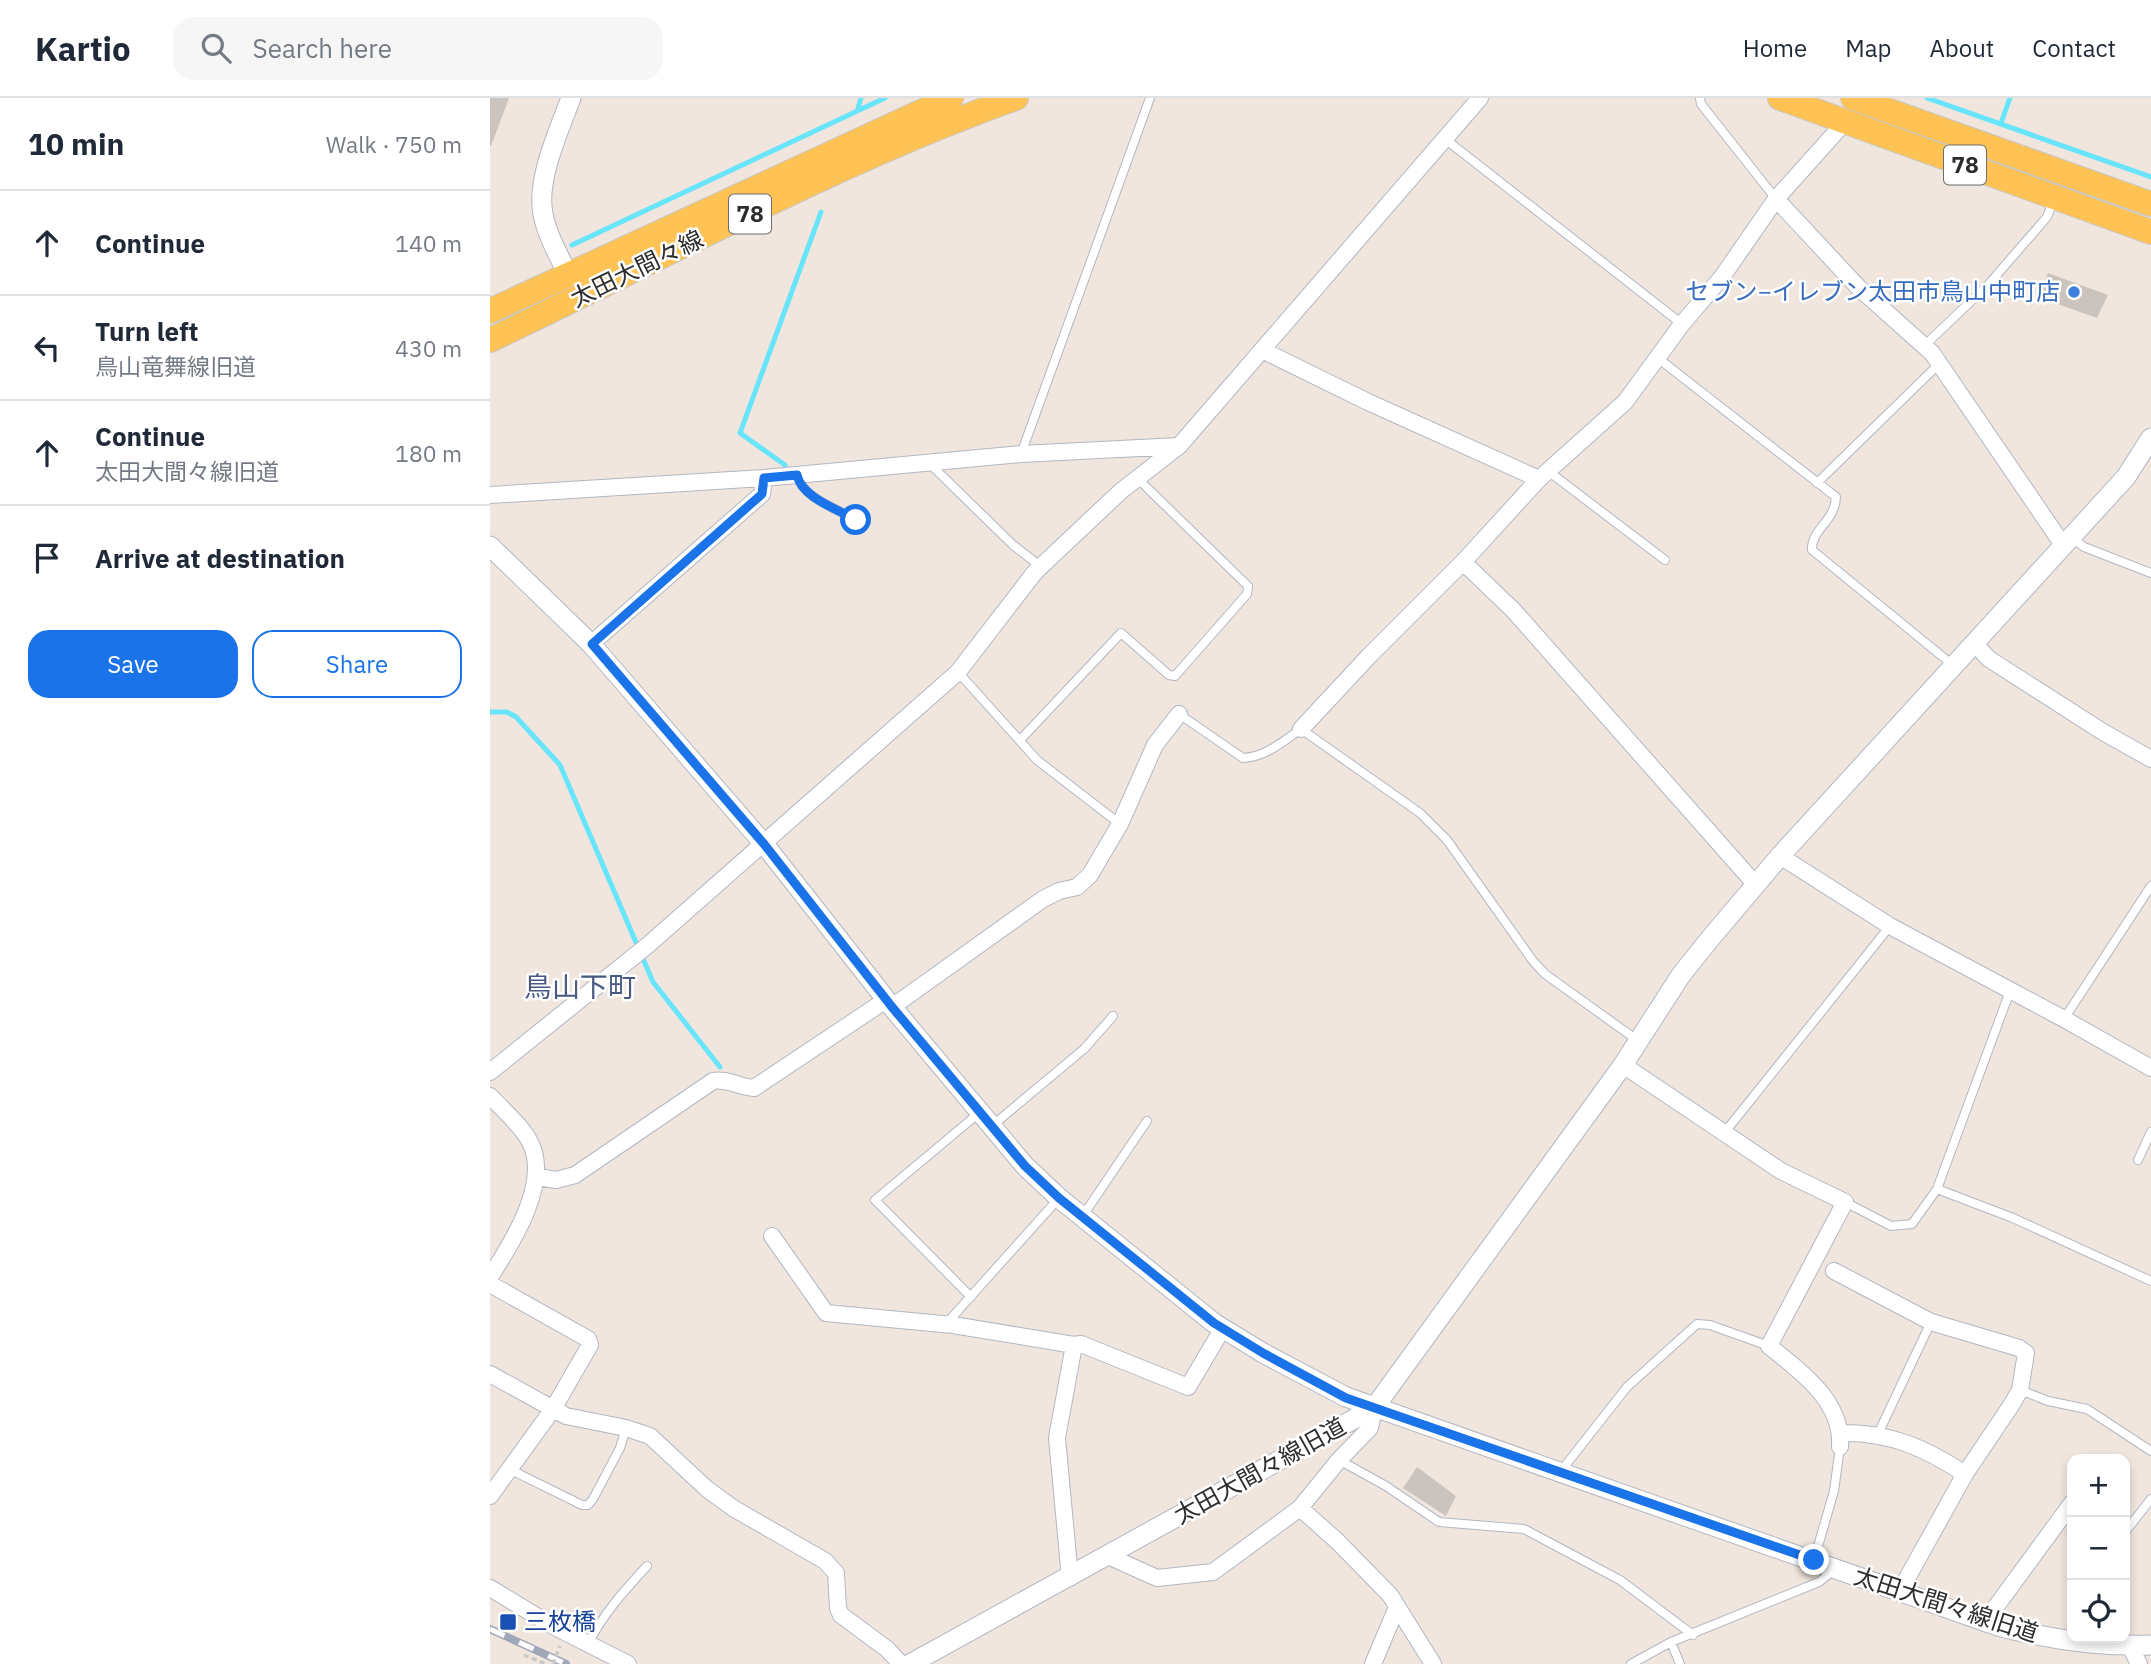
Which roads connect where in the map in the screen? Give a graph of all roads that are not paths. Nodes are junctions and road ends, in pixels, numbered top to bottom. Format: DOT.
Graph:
graph roads {
  1 [pos="571,98"];
  2 [pos="951,98"];
  3 [pos="1016,98"];
  4 [pos="1150,98"];
  5 [pos="1480,98"];
  6 [pos="1700,98"];
  7 [pos="1780,98"];
  8 [pos="1853,98"];
  9 [pos="1845,122"];
  10 [pos="1445,139"];
  11 [pos="2054,196"];
  12 [pos="1776,199"];
  13 [pos="2151,204"];
  14 [pos="2151,232"];
  15 [pos="568,275"];
  16 [pos="490,312"];
  17 [pos="1682,324"];
  18 [pos="490,340"];
  19 [pos="1925,345"];
  20 [pos="1264,351"];
  21 [pos="1659,359"];
  22 [pos="1939,364"];
  23 [pos="2151,438"];
  24 [pos="1179,446"];
  25 [pos="1021,454"];
  26 [pos="930,464"];
  27 [pos="797,475"];
  28 [pos="1544,475"];
  29 [pos="764,478"];
  30 [pos="1138,479"];
  31 [pos="1817,483"];
  32 [pos="490,495"];
  33 [pos="856,520"];
  34 [pos="2067,541"];
  35 [pos="490,546"];
  36 [pos="1665,560"];
  37 [pos="1463,562"];
  38 [pos="1040,566"];
  39 [pos="2151,573"];
  40 [pos="1974,643"];
  41 [pos="592,644"];
  42 [pos="1954,666"];
  43 [pos="958,672"];
  44 [pos="1179,714"];
  45 [pos="1301,729"];
  46 [pos="1020,739"];
  47 [pos="2151,759"];
  48 [pos="1120,824"];
  49 [pos="764,844"];
  50 [pos="1780,856"];
  51 [pos="1756,885"];
  52 [pos="2151,886"];
  53 [pos="1890,926"];
  54 [pos="2010,991"];
  55 [pos="889,1003"];
  56 [pos="1114,1016"];
  57 [pos="2064,1019"];
  58 [pos="1639,1042"];
  59 [pos="1623,1065"];
  60 [pos="2151,1068"];
  61 [pos="490,1072"];
  62 [pos="490,1096"];
  63 [pos="985,1120"];
  64 [pos="1147,1121"];
  65 [pos="1726,1132"];
  66 [pos="2151,1132"];
  67 [pos="2138,1160"];
  68 [pos="538,1177"];
  69 [pos="1937,1189"];
  70 [pos="1059,1198"];
  71 [pos="1845,1202"];
  72 [pos="1082,1217"];
  73 [pos="772,1236"];
  74 [pos="1813,1260"];
  75 [pos="1834,1270"];
  76 [pos="490,1278"];
  77 [pos="2151,1281"];
  78 [pos="490,1284"];
  79 [pos="971,1297"];
  80 [pos="1931,1322"];
  81 [pos="946,1325"];
  82 [pos="1223,1328"];
  83 [pos="1074,1345"];
  84 [pos="1769,1346"];
  85 [pos="490,1374"];
  86 [pos="2020,1390"];
  87 [pos="1374,1408"];
  88 [pos="553,1409"];
  89 [pos="626,1428"];
  90 [pos="1877,1436"];
  91 [pos="1840,1440"];
  92 [pos="2151,1451"];
  93 [pos="1339,1460"];
  94 [pos="509,1469"];
  95 [pos="1560,1473"];
  96 [pos="1965,1474"];
  97 [pos="490,1496"];
  98 [pos="2151,1499"];
  99 [pos="1300,1508"];
  100 [pos="2067,1510"];
  101 [pos="2130,1526"];
  102 [pos="1108,1556"];
  103 [pos="1814,1560"];
  104 [pos="648,1566"];
  105 [pos="1835,1569"];
  106 [pos="1070,1578"];
  107 [pos="490,1588"];
  108 [pos="1900,1591"];
  109 [pos="1397,1607"];
  110 [pos="1991,1623"];
  111 [pos="1693,1635"];
  112 [pos="2067,1638"];
  113 [pos="1671,1642"];
  114 [pos="2112,1643"];
  115 [pos="588,1644"];
  116 [pos="2151,1645"];
  117 [pos="2130,1646"];
  118 [pos="628,1664"];
  119 [pos="901,1664"];
  120 [pos="910,1664"];
  121 [pos="1373,1664"];
  122 [pos="1433,1664"];
  123 [pos="1631,1664"];
  124 [pos="1681,1664"];
  125 [pos="2139,1664"];
  1 -- 15 [label="street"];
  2 -- 15 [label="main road, 太田大間々線 / 78"];
  3 -- 18 [label="main road, 太田大間々線 / 78"];
  4 -- 25 [label="lane"];
  5 -- 10 [label="street"];
  6 -- 12 [label="lane"];
  7 -- 9 [label="main road, 78"];
  8 -- 13 [label="main road, 78"];
  9 -- 11 [label="main road, 78"];
  9 -- 12 [label="street"];
  10 -- 17 [label="lane"];
  10 -- 20 [label="street"];
  11 -- 14 [label="main road, 78"];
  11 -- 19 [label="lane"];
  12 -- 17 [label="street"];
  12 -- 19 [label="street"];
  15 -- 16 [label="main road, 太田大間々線 / 78"];
  17 -- 21 [label="street"];
  19 -- 22 [label="street"];
  20 -- 24 [label="street"];
  20 -- 28 [label="street"];
  21 -- 28 [label="street"];
  21 -- 31 [label="lane"];
  22 -- 31 [label="lane"];
  22 -- 34 [label="street"];
  23 -- 34 [label="street"];
  24 -- 25 [label="street"];
  24 -- 30 [label="street"];
  25 -- 26 [label="street"];
  26 -- 27 [label="street"];
  26 -- 38 [label="lane"];
  27 -- 29 [label="street"];
  27 -- 33 [label="lane"];
  28 -- 36 [label="lane"];
  28 -- 37 [label="street"];
  29 -- 32 [label="street"];
  29 -- 41 [label="street"];
  30 -- 38 [label="street"];
  30 -- 46 [label="lane"];
  31 -- 42 [label="lane"];
  34 -- 39 [label="lane"];
  34 -- 40 [label="street"];
  35 -- 41 [label="street"];
  37 -- 45 [label="street"];
  37 -- 51 [label="street"];
  38 -- 43 [label="street"];
  40 -- 42 [label="street"];
  40 -- 47 [label="street"];
  41 -- 49 [label="street"];
  42 -- 50 [label="street"];
  43 -- 46 [label="lane"];
  43 -- 49 [label="street"];
  44 -- 45 [label="lane"];
  44 -- 48 [label="street"];
  45 -- 58 [label="lane"];
  46 -- 48 [label="lane"];
  48 -- 55 [label="street"];
  49 -- 55 [label="street"];
  49 -- 61 [label="street"];
  50 -- 51 [label="street"];
  50 -- 53 [label="street"];
  51 -- 58 [label="street"];
  52 -- 57 [label="lane"];
  53 -- 54 [label="street"];
  53 -- 65 [label="lane"];
  54 -- 57 [label="street"];
  54 -- 69 [label="lane"];
  55 -- 63 [label="street"];
  55 -- 68 [label="street"];
  56 -- 63 [label="lane"];
  57 -- 60 [label="street"];
  58 -- 59 [label="street"];
  59 -- 65 [label="street"];
  59 -- 87 [label="street"];
  62 -- 68 [label="street"];
  63 -- 70 [label="street"];
  63 -- 79 [label="lane"];
  64 -- 72 [label="lane"];
  65 -- 71 [label="street"];
  66 -- 67 [label="lane"];
  68 -- 76 [label="street"];
  69 -- 71 [label="lane"];
  69 -- 77 [label="lane"];
  70 -- 72 [label="street"];
  70 -- 79 [label="lane"];
  71 -- 74 [label="street"];
  72 -- 82 [label="street"];
  73 -- 81 [label="street"];
  74 -- 75 [label="lane"];
  74 -- 84 [label="street"];
  75 -- 80 [label="street"];
  78 -- 88 [label="street"];
  79 -- 81 [label="lane"];
  80 -- 86 [label="street"];
  80 -- 90 [label="lane"];
  81 -- 83 [label="street"];
  82 -- 83 [label="street"];
  82 -- 87 [label="street"];
  83 -- 106 [label="street"];
  84 -- 91 [label="street"];
  84 -- 95 [label="lane"];
  85 -- 88 [label="street"];
  86 -- 92 [label="lane"];
  86 -- 96 [label="street"];
  87 -- 93 [label="street"];
  87 -- 95 [label="street, 太田大間々線旧道"];
  87 -- 102 [label="street, 太田大間々線旧道"];
  88 -- 89 [label="street"];
  88 -- 94 [label="street"];
  89 -- 94 [label="lane"];
  89 -- 119 [label="street"];
  90 -- 91 [label="street"];
  90 -- 96 [label="street"];
  91 -- 103 [label="lane"];
  93 -- 99 [label="street"];
  93 -- 111 [label="lane"];
  94 -- 97 [label="street"];
  95 -- 103 [label="street, 太田大間々線旧道"];
  96 -- 108 [label="street"];
  98 -- 101 [label="lane"];
  99 -- 102 [label="street"];
  99 -- 109 [label="street"];
  100 -- 110 [label="street"];
  102 -- 106 [label="street, 太田大間々線旧道"];
  103 -- 105 [label="street, 太田大間々線旧道"];
  104 -- 115 [label="lane"];
  105 -- 108 [label="street, 太田大間々線旧道"];
  105 -- 111 [label="lane"];
  106 -- 120 [label="street, 太田大間々線旧道"];
  107 -- 115 [label="street"];
  108 -- 110 [label="street, 太田大間々線旧道"];
  109 -- 121 [label="street"];
  109 -- 122 [label="street"];
  110 -- 112 [label="street, 太田大間々線旧道"];
  111 -- 113 [label="lane"];
  113 -- 123 [label="lane"];
  113 -- 124 [label="lane"];
  114 -- 117 [label="street, 太田大間々線旧道"];
  115 -- 118 [label="street"];
  116 -- 117 [label="street, 太田大間々線旧道"];
  117 -- 125 [label="street"];
}
